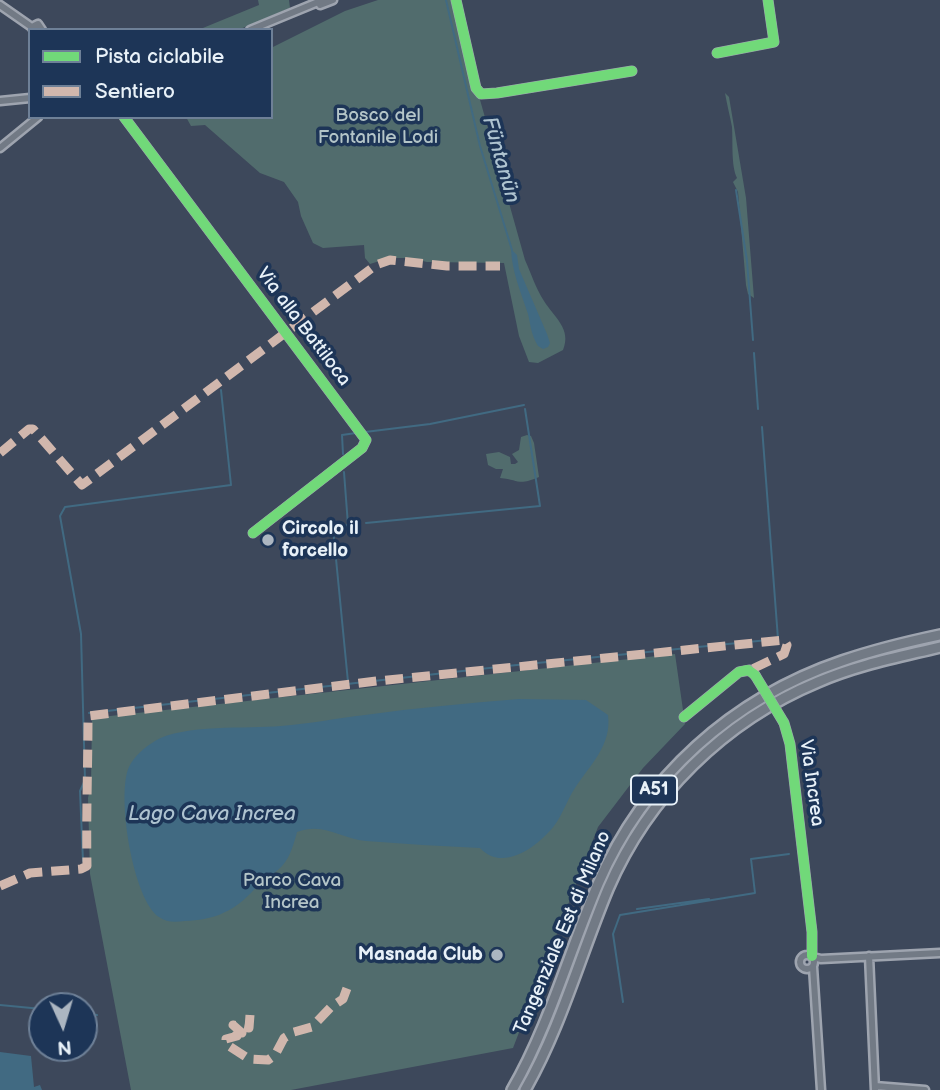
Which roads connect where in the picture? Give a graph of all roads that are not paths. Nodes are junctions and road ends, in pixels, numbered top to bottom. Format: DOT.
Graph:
graph roads {
  1 [pos="323,0"];
  2 [pos="333,0"];
  3 [pos="456,0"];
  4 [pos="768,0"];
  5 [pos="0,5"];
  6 [pos="33,27"];
  7 [pos="255,28"];
  8 [pos="265,28"];
  9 [pos="717,53"];
  10 [pos="632,71"];
  11 [pos="28,97"];
  12 [pos="0,100"];
  13 [pos="36,119"];
  14 [pos="126,119"];
  15 [pos="0,148"];
  16 [pos="253,533"];
  17 [pos="940,635"];
  18 [pos="940,647"];
  19 [pos="684,717"];
  20 [pos="940,953"];
  21 [pos="869,956"];
  22 [pos="812,961"];
  23 [pos="875,1088"];
  24 [pos="512,1090"];
  25 [pos="525,1090"];
  26 [pos="821,1090"];
  27 [pos="925,1090"];
  1 -- 7 [label="street"];
  2 -- 8 [label="street"];
  3 -- 10 [label="street"];
  4 -- 9 [label="street"];
  5 -- 6 [label="street"];
  11 -- 12 [label="street"];
  13 -- 15 [label="street"];
  14 -- 16 [label="street, Via alla Battiloca"];
  17 -- 24 [label="highway, Tangenziale Est di Milano / A51"];
  18 -- 25 [label="highway, Tangenziale Est di Milano / A51"];
  19 -- 22 [label="street, Via Increa, bridge"];
  20 -- 21 [label="street"];
  21 -- 22 [label="street"];
  21 -- 23 [label="street"];
  22 -- 26 [label="street, Via Increa"];
  23 -- 27 [label="street"];
}
